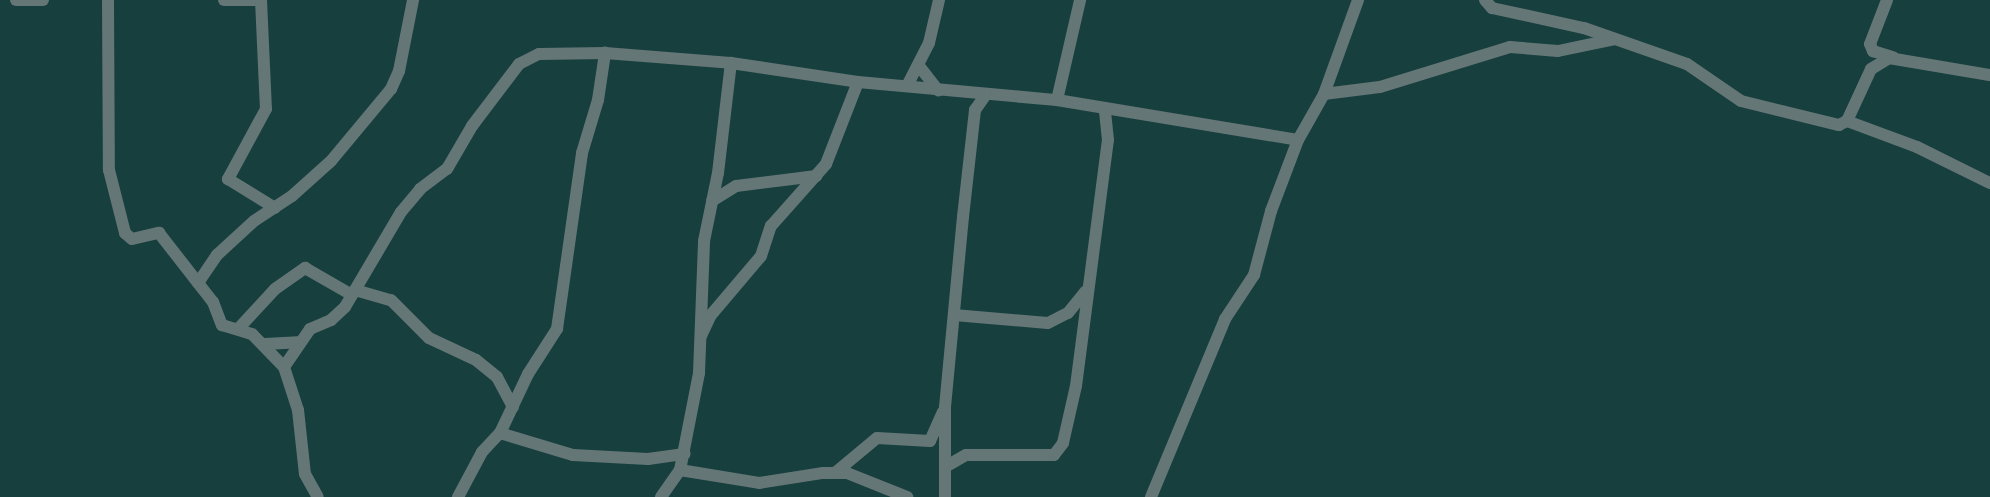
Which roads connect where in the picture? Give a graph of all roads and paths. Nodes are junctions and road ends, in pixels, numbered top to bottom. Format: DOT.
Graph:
graph roads {
  1 [pos="16,0"];
  2 [pos="43,0"];
  3 [pos="108,0"];
  4 [pos="224,0"];
  5 [pos="255,0"];
  6 [pos="261,0"];
  7 [pos="413,0"];
  8 [pos="939,0"];
  9 [pos="1080,0"];
  10 [pos="1358,0"];
  11 [pos="1485,0"];
  12 [pos="1887,0"];
  13 [pos="1617,39"];
  14 [pos="605,53"];
  15 [pos="1893,57"];
  16 [pos="731,63"];
  17 [pos="919,66"];
  18 [pos="1990,75"];
  19 [pos="858,82"];
  20 [pos="907,86"];
  21 [pos="938,90"];
  22 [pos="965,92"];
  23 [pos="986,94"];
  24 [pos="1324,94"];
  25 [pos="1057,100"];
  26 [pos="975,110"];
  27 [pos="1105,110"];
  28 [pos="1847,122"];
  29 [pos="1298,141"];
  30 [pos="816,176"];
  31 [pos="1990,183"];
  32 [pos="711,202"];
  33 [pos="275,208"];
  34 [pos="198,283"];
  35 [pos="1088,288"];
  36 [pos="354,292"];
  37 [pos="954,315"];
  38 [pos="238,329"];
  39 [pos="700,338"];
  40 [pos="298,342"];
  41 [pos="265,344"];
  42 [pos="284,367"];
  43 [pos="513,406"];
  44 [pos="945,407"];
  45 [pos="500,433"];
  46 [pos="685,454"];
  47 [pos="945,467"];
  48 [pos="680,471"];
  49 [pos="836,472"];
  50 [pos="318,497"];
  51 [pos="458,497"];
  52 [pos="662,497"];
  53 [pos="907,497"];
  54 [pos="945,497"];
  55 [pos="1151,497"];
  1 -- 2 [label="street"];
  3 -- 34 [label="street"];
  4 -- 5 [label="street"];
  6 -- 33 [label="street"];
  7 -- 33 [label="street"];
  8 -- 17 [label="street"];
  9 -- 25 [label="street"];
  10 -- 24 [label="street"];
  11 -- 13 [label="street"];
  12 -- 15 [label="street"];
  13 -- 24 [label="street"];
  13 -- 28 [label="street"];
  14 -- 16 [label="street"];
  14 -- 36 [label="street"];
  14 -- 43 [label="street"];
  15 -- 18 [label="street"];
  15 -- 28 [label="street"];
  16 -- 19 [label="street"];
  16 -- 32 [label="street"];
  17 -- 20 [label="street"];
  17 -- 21 [label="street"];
  19 -- 20 [label="street"];
  19 -- 30 [label="street"];
  20 -- 21 [label="street"];
  21 -- 22 [label="street"];
  22 -- 23 [label="street"];
  22 -- 26 [label="street"];
  23 -- 25 [label="street"];
  23 -- 26 [label="street"];
  24 -- 29 [label="street"];
  25 -- 27 [label="street"];
  26 -- 37 [label="street"];
  27 -- 29 [label="street"];
  27 -- 35 [label="street"];
  28 -- 31 [label="street"];
  29 -- 55 [label="street"];
  30 -- 32 [label="street"];
  30 -- 39 [label="street"];
  32 -- 39 [label="street"];
  33 -- 34 [label="street"];
  34 -- 38 [label="street"];
  35 -- 37 [label="street"];
  35 -- 47 [label="street"];
  36 -- 38 [label="street"];
  36 -- 40 [label="street"];
  36 -- 43 [label="street"];
  37 -- 44 [label="street"];
  38 -- 41 [label="street"];
  39 -- 46 [label="street"];
  40 -- 41 [label="street"];
  40 -- 42 [label="street"];
  41 -- 42 [label="street"];
  42 -- 50 [label="street"];
  43 -- 45 [label="street"];
  44 -- 47 [label="street"];
  44 -- 49 [label="street"];
  45 -- 46 [label="street"];
  45 -- 51 [label="street"];
  46 -- 48 [label="street"];
  47 -- 54 [label="street"];
  48 -- 49 [label="street"];
  48 -- 52 [label="street"];
  49 -- 53 [label="street"];
}
